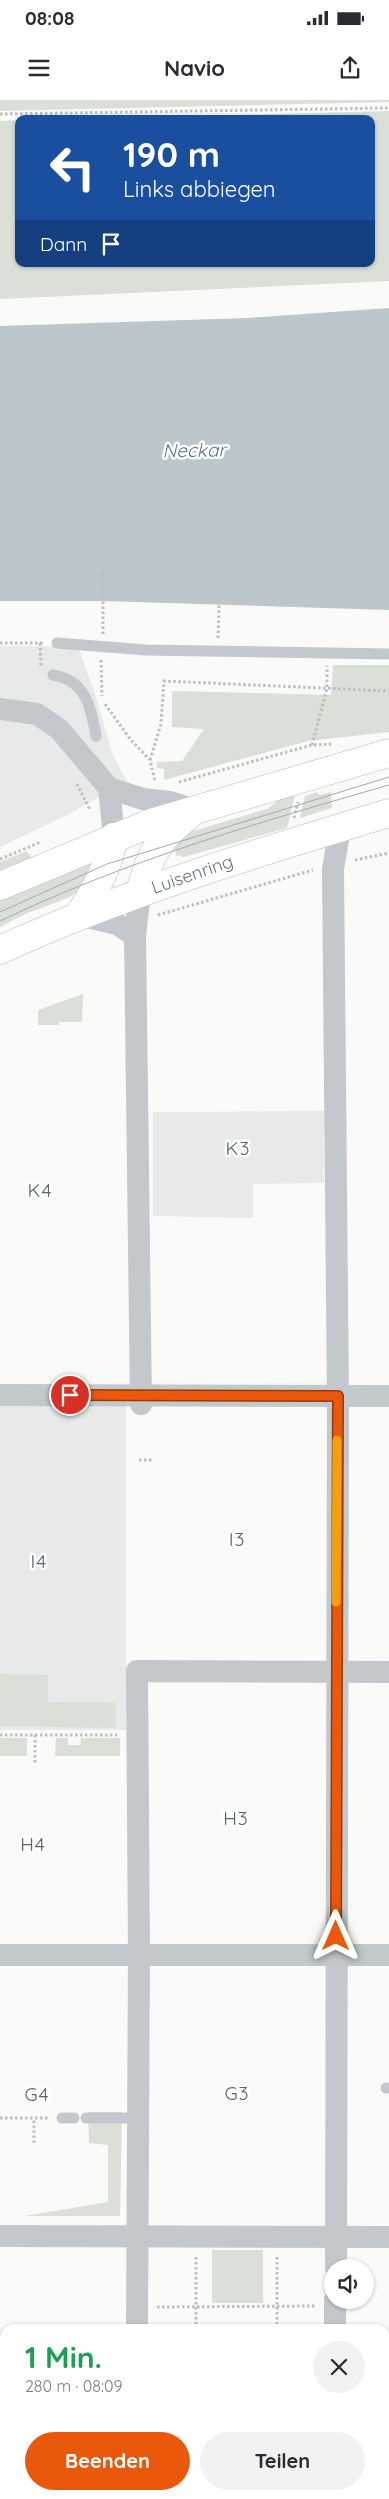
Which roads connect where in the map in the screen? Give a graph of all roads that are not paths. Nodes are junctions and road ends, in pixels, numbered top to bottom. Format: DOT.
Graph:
graph roads {
  1 [pos="57,643"];
  2 [pos="389,654"];
  3 [pos="47,675"];
  4 [pos="0,709"];
  5 [pos="96,736"];
  6 [pos="389,753"];
  7 [pos="109,788"];
  8 [pos="194,810"];
  9 [pos="389,813"];
  10 [pos="340,828"];
  11 [pos="114,837"];
  12 [pos="0,886"];
  13 [pos="79,915"];
  14 [pos="137,915"];
  15 [pos="0,950"];
  16 [pos="0,1395"];
  17 [pos="338,1396"];
  18 [pos="389,1396"];
  19 [pos="141,1400"];
  20 [pos="336,1672"];
  21 [pos="389,1672"];
  22 [pos="139,1954"];
  23 [pos="0,1955"];
  24 [pos="336,1955"];
  25 [pos="389,1955"];
  26 [pos="59,2118"];
  27 [pos="74,2118"];
  28 [pos="86,2118"];
  29 [pos="138,2118"];
  30 [pos="0,2236"];
  31 [pos="137,2236"];
  32 [pos="336,2236"];
  33 [pos="389,2236"];
  34 [pos="336,2259"];
  35 [pos="335,2309"];
  36 [pos="137,2318"];
  37 [pos="335,2324"];
  1 -- 2 [label="lane"];
  3 -- 5 [label="lane"];
  4 -- 7 [label="street"];
  6 -- 8 [label="main road"];
  7 -- 8 [label="street"];
  7 -- 11 [label="street"];
  8 -- 11 [label="main road"];
  8 -- 14 [label="main road"];
  9 -- 10 [label="main road, Luisenring"];
  10 -- 14 [label="main road, Luisenring"];
  10 -- 17 [label="street"];
  11 -- 12 [label="main road"];
  11 -- 13 [label="main road"];
  13 -- 14 [label="main road, Luisenring"];
  13 -- 14 [label="street"];
  13 -- 15 [label="main road, Luisenring"];
  14 -- 19 [label="street"];
  16 -- 19 [label="street"];
  17 -- 18 [label="street"];
  17 -- 19 [label="street"];
  17 -- 20 [label="street"];
  20 -- 21 [label="street"];
  20 -- 22 [label="street"];
  20 -- 24 [label="street"];
  22 -- 23 [label="street"];
  22 -- 24 [label="street"];
  22 -- 29 [label="street"];
  24 -- 25 [label="street"];
  24 -- 32 [label="street"];
  26 -- 27 [label="lane"];
  28 -- 29 [label="lane"];
  29 -- 31 [label="street"];
  30 -- 31 [label="street"];
  31 -- 32 [label="street"];
  31 -- 36 [label="street"];
  32 -- 33 [label="street"];
  32 -- 34 [label="street"];
  35 -- 37 [label="street"];
}
